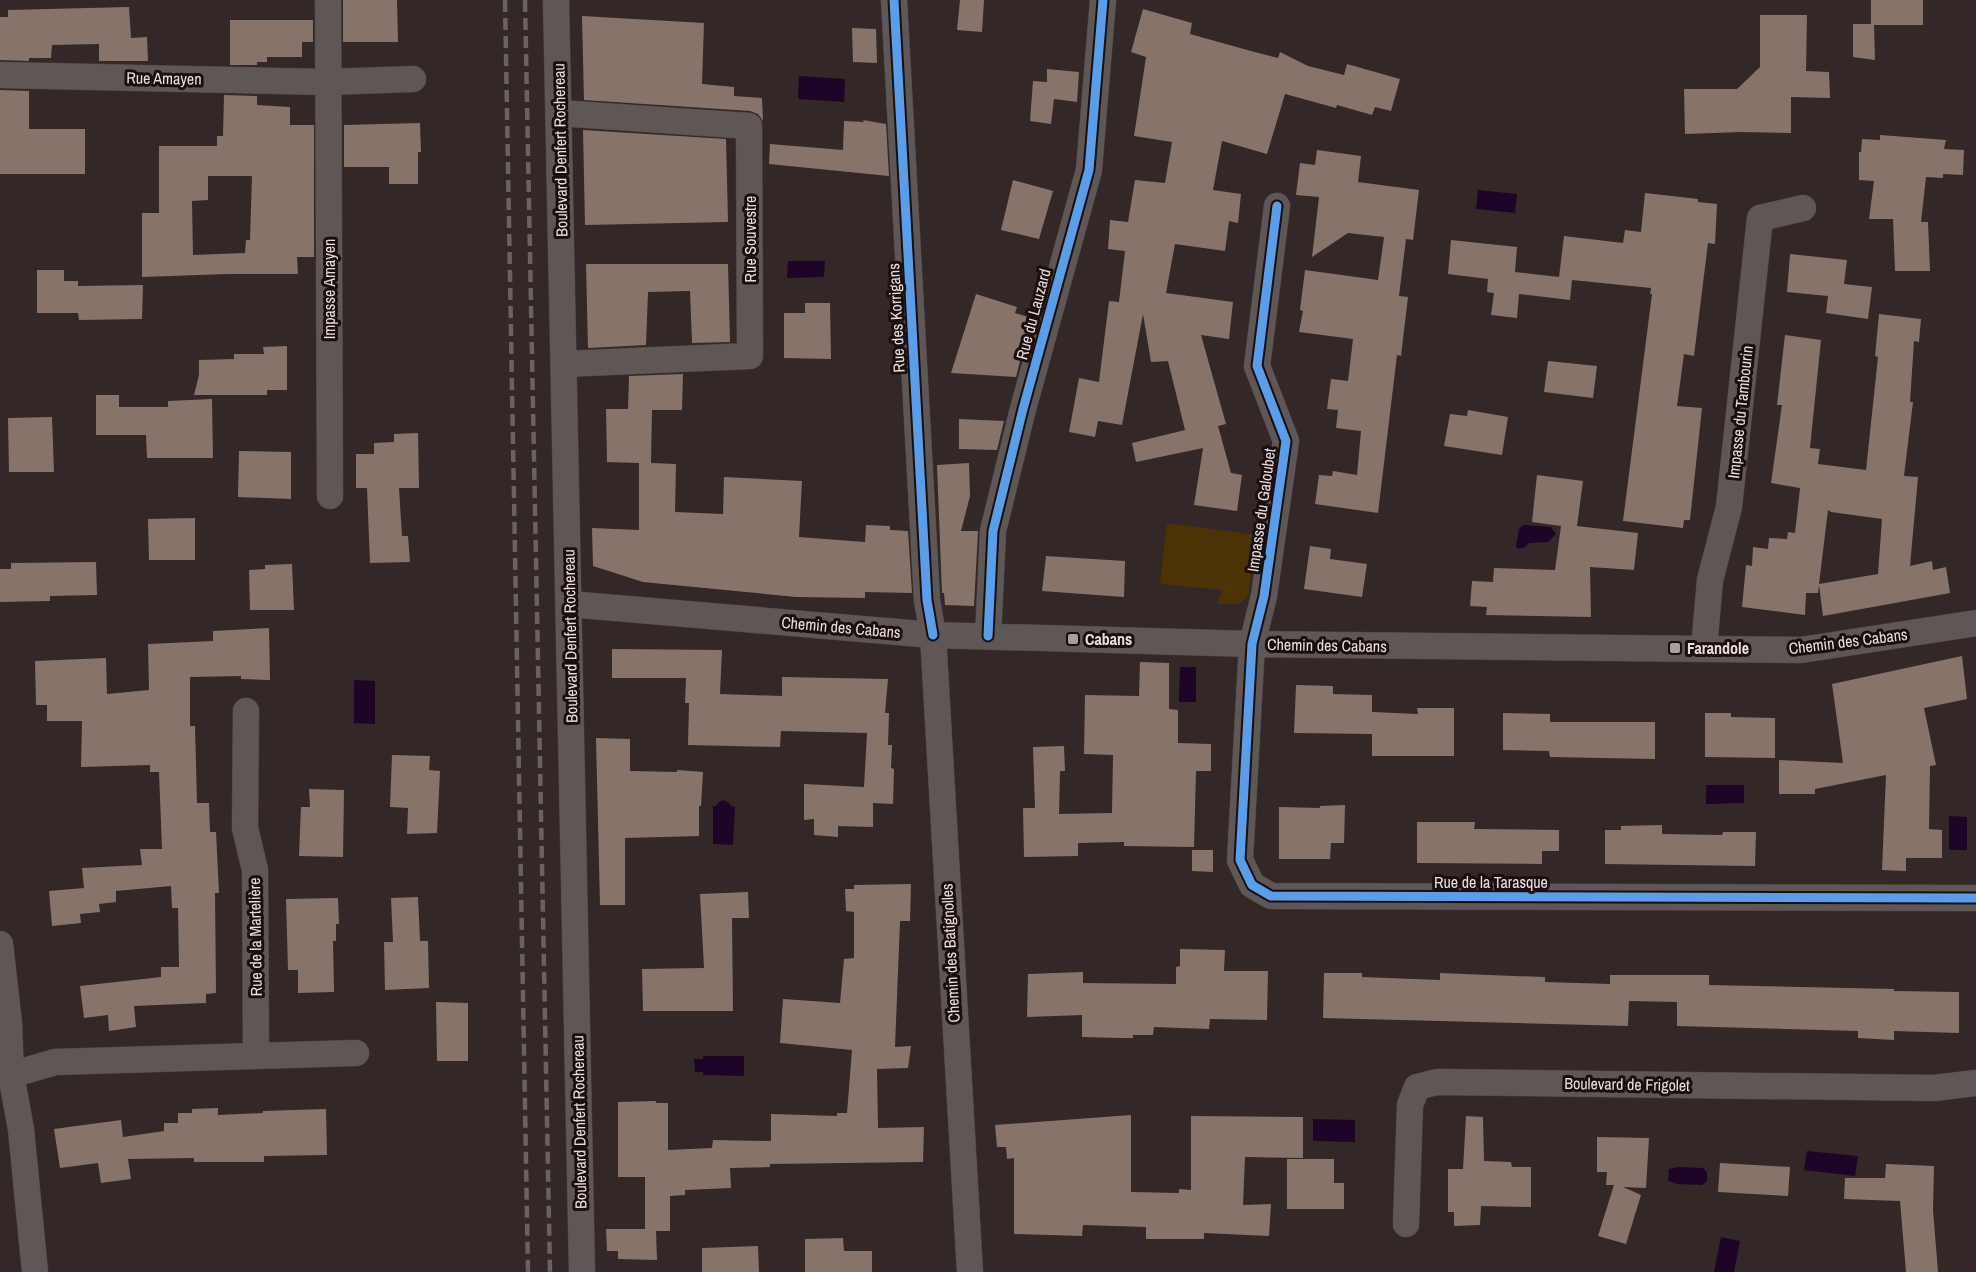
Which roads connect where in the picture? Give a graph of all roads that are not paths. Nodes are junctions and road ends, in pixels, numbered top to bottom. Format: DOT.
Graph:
graph roads {
  1 [pos="328,0"];
  2 [pos="556,0"];
  3 [pos="894,0"];
  4 [pos="1103,0"];
  5 [pos="0,75"];
  6 [pos="413,80"];
  7 [pos="327,82"];
  8 [pos="559,113"];
  9 [pos="1277,206"];
  10 [pos="1803,208"];
  11 [pos="564,364"];
  12 [pos="330,496"];
  13 [pos="569,604"];
  14 [pos="1976,623"];
  15 [pos="933,635"];
  16 [pos="988,636"];
  17 [pos="1252,644"];
  18 [pos="1704,648"];
  19 [pos="246,711"];
  20 [pos="1976,898"];
  21 [pos="0,944"];
  22 [pos="356,1053"];
  23 [pos="256,1056"];
  24 [pos="5,1075"];
  25 [pos="1976,1083"];
  26 [pos="1406,1224"];
  27 [pos="35,1272"];
  28 [pos="582,1272"];
  29 [pos="970,1272"];
  1 -- 7 [label="street"];
  2 -- 8 [label="street, Boulevard Denfert Rochereau"];
  3 -- 15 [label="street, Rue des Korrigans"];
  4 -- 16 [label="street, Rue du Lauzard"];
  5 -- 7 [label="street, Rue Amayen"];
  6 -- 7 [label="street, Rue Amayen"];
  7 -- 12 [label="street, Impasse Amayen"];
  8 -- 11 [label="street, Boulevard Denfert Rochereau"];
  8 -- 11 [label="street, Rue Souvestre"];
  9 -- 17 [label="street, Impasse du Galoubet"];
  10 -- 18 [label="street, Impasse du Tambourin"];
  11 -- 13 [label="street, Boulevard Denfert Rochereau"];
  13 -- 15 [label="street, Chemin des Cabans"];
  13 -- 28 [label="street, Boulevard Denfert Rochereau"];
  14 -- 18 [label="street, Chemin des Cabans"];
  15 -- 16 [label="street, Chemin des Cabans"];
  15 -- 29 [label="street, Chemin des Batignolles"];
  16 -- 17 [label="street, Chemin des Cabans"];
  17 -- 18 [label="street, Chemin des Cabans"];
  17 -- 20 [label="street, Rue de la Tarasque"];
  19 -- 23 [label="street, Rue de la Martelière"];
  21 -- 24 [label="street"];
  22 -- 23 [label="street"];
  23 -- 24 [label="street"];
  24 -- 27 [label="street"];
  25 -- 26 [label="street, Boulevard de Frigolet"];
}
